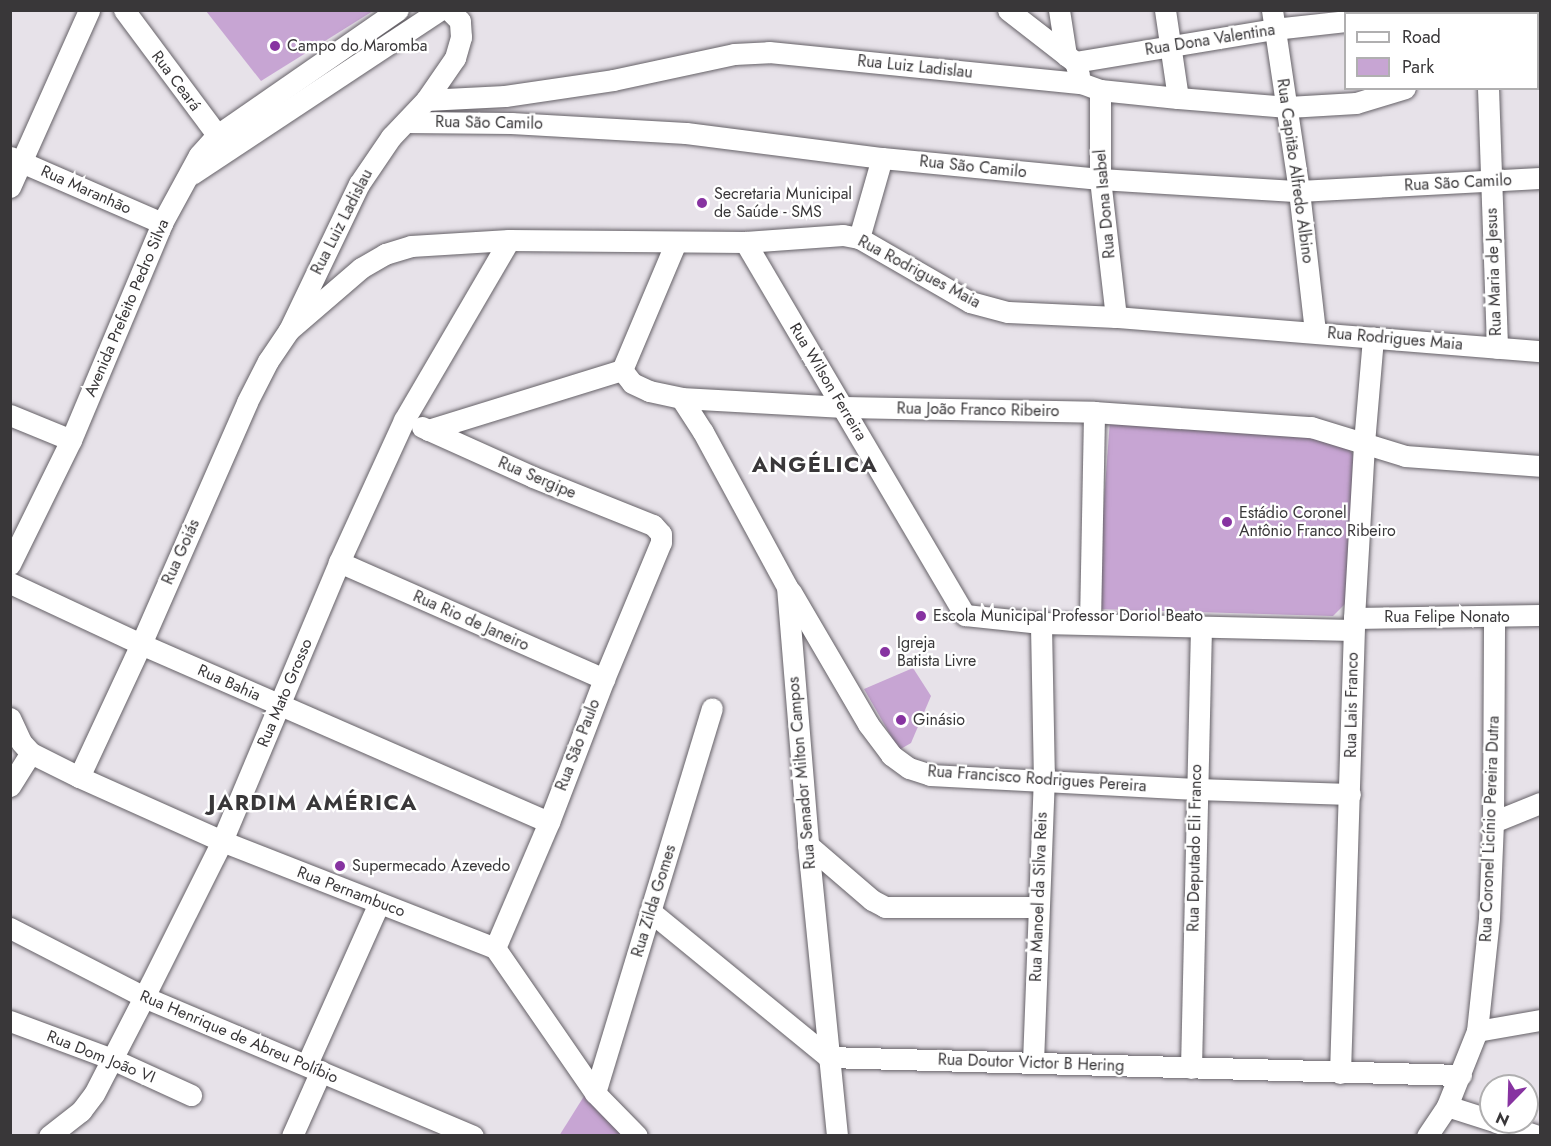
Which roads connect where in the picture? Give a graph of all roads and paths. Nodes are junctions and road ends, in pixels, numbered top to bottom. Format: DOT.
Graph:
graph roads {
  1 [pos="89,10"];
  2 [pos="124,10"];
  3 [pos="398,10"];
  4 [pos="440,10"];
  5 [pos="449,10"];
  6 [pos="1008,10"];
  7 [pos="1059,10"];
  8 [pos="1165,10"];
  9 [pos="1273,20"];
  10 [pos="1344,21"];
  11 [pos="1170,45"];
  12 [pos="1071,58"];
  13 [pos="1090,87"];
  14 [pos="1398,90"];
  15 [pos="1488,90"];
  16 [pos="1178,98"];
  17 [pos="426,100"];
  18 [pos="1288,107"];
  19 [pos="406,122"];
  20 [pos="223,143"];
  21 [pos="882,158"];
  22 [pos="16,160"];
  23 [pos="1540,178"];
  24 [pos="1100,179"];
  25 [pos="1491,181"];
  26 [pos="10,187"];
  27 [pos="1299,191"];
  28 [pos="162,224"];
  29 [pos="859,238"];
  30 [pos="509,240"];
  31 [pos="675,242"];
  32 [pos="745,242"];
  33 [pos="1116,317"];
  34 [pos="289,330"];
  35 [pos="1316,332"];
  36 [pos="1373,338"];
  37 [pos="1497,348"];
  38 [pos="1540,351"];
  39 [pos="622,370"];
  40 [pos="681,398"];
  41 [pos="715,402"];
  42 [pos="844,407"];
  43 [pos="1094,412"];
  44 [pos="10,415"];
  45 [pos="404,420"];
  46 [pos="428,430"];
  47 [pos="703,432"];
  48 [pos="71,440"];
  49 [pos="1364,443"];
  50 [pos="1540,466"];
  51 [pos="661,542"];
  52 [pos="339,562"];
  53 [pos="10,564"];
  54 [pos="10,583"];
  55 [pos="787,586"];
  56 [pos="965,615"];
  57 [pos="1540,615"];
  58 [pos="1494,618"];
  59 [pos="1041,623"];
  60 [pos="1090,623"];
  61 [pos="1354,624"];
  62 [pos="1201,628"];
  63 [pos="141,644"];
  64 [pos="604,680"];
  65 [pos="280,706"];
  66 [pos="712,708"];
  67 [pos="10,718"];
  68 [pos="31,753"];
  69 [pos="79,777"];
  70 [pos="1044,782"];
  71 [pos="10,786"];
  72 [pos="1196,789"];
  73 [pos="1350,794"];
  74 [pos="1540,803"];
  75 [pos="549,822"];
  76 [pos="1493,822"];
  77 [pos="222,841"];
  78 [pos="808,845"];
  79 [pos="379,903"];
  80 [pos="1038,907"];
  81 [pos="651,912"];
  82 [pos="10,928"];
  83 [pos="495,948"];
  84 [pos="144,997"];
  85 [pos="1540,1020"];
  86 [pos="10,1021"];
  87 [pos="1477,1031"];
  88 [pos="828,1056"];
  89 [pos="112,1059"];
  90 [pos="1033,1062"];
  91 [pos="314,1068"];
  92 [pos="1191,1068"];
  93 [pos="1340,1073"];
  94 [pos="1461,1075"];
  95 [pos="595,1093"];
  96 [pos="191,1095"];
  97 [pos="1447,1106"];
  98 [pos="1479,1116"];
  99 [pos="460,1133"];
  100 [pos="49,1136"];
  101 [pos="292,1136"];
  102 [pos="637,1136"];
  103 [pos="837,1136"];
  104 [pos="1427,1136"];
  1 -- 22 [label="street"];
  2 -- 20 [label="street, Rua Ceará"];
  3 -- 20 [label="street, Avenida Prefeito Pedro Silva"];
  4 -- 20 [label="street, Avenida Prefeito Pedro Silva"];
  5 -- 17 [label="street, Rua Luiz Ladislau"];
  6 -- 12 [label="street"];
  7 -- 12 [label="street"];
  8 -- 11 [label="street"];
  9 -- 10 [label="street, Rua Dona Valentina"];
  9 -- 11 [label="street, Rua Dona Valentina"];
  9 -- 18 [label="street, Rua Capitão Alfredo Albino"];
  11 -- 12 [label="street, Rua Dona Valentina"];
  11 -- 16 [label="street"];
  12 -- 13 [label="street, Rua Dona Isabel"];
  13 -- 16 [label="street, Rua Luiz Ladislau"];
  13 -- 17 [label="street, Rua Luiz Ladislau"];
  13 -- 24 [label="street, Rua Dona Isabel"];
  14 -- 18 [label="street, Rua Luiz Ladislau"];
  15 -- 25 [label="street, Rua Maria de Jesus"];
  16 -- 18 [label="street, Rua Luiz Ladislau"];
  17 -- 19 [label="street, Rua Luiz Ladislau"];
  18 -- 27 [label="street, Rua Capitão Alfredo Albino"];
  19 -- 21 [label="street, Rua São Camilo"];
  19 -- 34 [label="street, Rua Luiz Ladislau"];
  20 -- 28 [label="street, Avenida Prefeito Pedro Silva"];
  21 -- 24 [label="street, Rua São Camilo"];
  21 -- 29 [label="street"];
  22 -- 26 [label="street"];
  22 -- 28 [label="street, Rua Maranhão"];
  23 -- 25 [label="street, Rua São Camilo"];
  24 -- 27 [label="street, Rua São Camilo"];
  24 -- 33 [label="street, Rua Dona Isabel"];
  25 -- 27 [label="street, Rua São Camilo"];
  25 -- 37 [label="street, Rua Maria de Jesus"];
  27 -- 35 [label="street, Rua Capitão Alfredo Albino"];
  28 -- 48 [label="street, Avenida Prefeito Pedro Silva"];
  29 -- 32 [label="street, Rua Rodrigues Maia"];
  29 -- 33 [label="street, Rua Rodrigues Maia"];
  30 -- 31 [label="street, Rua Rodrigues Maia"];
  30 -- 34 [label="street, Rua Rodrigues Maia"];
  30 -- 45 [label="street, Rua Mato Grosso"];
  31 -- 32 [label="street, Rua Rodrigues Maia"];
  31 -- 39 [label="street"];
  32 -- 42 [label="street, Rua Wilson Ferreira"];
  33 -- 35 [label="street, Rua Rodrigues Maia"];
  34 -- 63 [label="street, Rua Goiás"];
  35 -- 36 [label="street, Rua Rodrigues Maia"];
  36 -- 37 [label="street, Rua Rodrigues Maia"];
  36 -- 49 [label="street, Rua Lais Franco"];
  37 -- 38 [label="street, Rua Rodrigues Maia"];
  39 -- 40 [label="street, Rua João Franco Ribeiro"];
  39 -- 46 [label="street"];
  40 -- 41 [label="street, Rua João Franco Ribeiro"];
  40 -- 47 [label="street, Rua Senador Milton Campos"];
  41 -- 42 [label="street, Rua João Franco Ribeiro"];
  41 -- 47 [label="street"];
  42 -- 43 [label="street, Rua João Franco Ribeiro"];
  42 -- 56 [label="street, Rua Wilson Ferreira"];
  43 -- 49 [label="street, Rua João Franco Ribeiro"];
  43 -- 60 [label="street"];
  44 -- 48 [label="street"];
  45 -- 46 [label="street, Rua Sergipe"];
  45 -- 52 [label="street, Rua Mato Grosso"];
  46 -- 51 [label="street, Rua Sergipe"];
  47 -- 55 [label="street, Rua Senador Milton Campos"];
  48 -- 53 [label="street, Avenida Prefeito Pedro Silva"];
  49 -- 50 [label="street, Rua João Franco Ribeiro"];
  49 -- 61 [label="street, Rua Lais Franco"];
  51 -- 64 [label="street, Rua São Paulo"];
  52 -- 64 [label="street, Rua Rio de Janeiro"];
  52 -- 65 [label="street, Rua Mato Grosso"];
  54 -- 63 [label="street, Rua Bahia"];
  55 -- 70 [label="street, Rua Francisco Rodrigues Pereira"];
  55 -- 78 [label="street, Rua Senador Milton Campos"];
  56 -- 59 [label="street, Rua Felipe Nonato"];
  57 -- 58 [label="street, Rua Felipe Nonato"];
  58 -- 61 [label="street, Rua Felipe Nonato"];
  58 -- 76 [label="street, Rua Coronel Licínio Pereira Dutra"];
  59 -- 60 [label="street, Rua Felipe Nonato"];
  59 -- 70 [label="street, Rua Manoel da Silva Reis"];
  60 -- 62 [label="street, Rua Felipe Nonato"];
  61 -- 62 [label="street, Rua Felipe Nonato"];
  61 -- 73 [label="street, Rua Lais Franco"];
  62 -- 72 [label="street, Rua Deputado Eli Franco"];
  63 -- 65 [label="street, Rua Bahia"];
  63 -- 69 [label="street, Rua Goiás"];
  64 -- 75 [label="street, Rua São Paulo"];
  65 -- 75 [label="street, Rua Bahia"];
  65 -- 77 [label="street, Rua Mato Grosso"];
  66 -- 81 [label="street, Rua Zilda Gomes"];
  67 -- 68 [label="street"];
  68 -- 69 [label="street, Rua Pernambuco"];
  68 -- 71 [label="street"];
  69 -- 77 [label="street, Rua Pernambuco"];
  70 -- 72 [label="street, Rua Francisco Rodrigues Pereira"];
  70 -- 80 [label="street, Rua Manoel da Silva Reis"];
  72 -- 73 [label="street, Rua Francisco Rodrigues Pereira"];
  72 -- 92 [label="street, Rua Deputado Eli Franco"];
  73 -- 93 [label="street, Rua Lais Franco"];
  74 -- 76 [label="street"];
  75 -- 83 [label="street, Rua São Paulo"];
  76 -- 87 [label="street, Rua Coronel Licínio Pereira Dutra"];
  77 -- 79 [label="street, Rua Pernambuco"];
  77 -- 84 [label="street, Rua Mato Grosso"];
  78 -- 80 [label="street"];
  78 -- 88 [label="street, Rua Senador Milton Campos"];
  79 -- 83 [label="street, Rua Pernambuco"];
  79 -- 91 [label="street"];
  80 -- 90 [label="street, Rua Manoel da Silva Reis"];
  81 -- 88 [label="street"];
  81 -- 95 [label="street, Rua Zilda Gomes"];
  82 -- 84 [label="street, Rua Henrique de Abreu Políbio"];
  83 -- 95 [label="street"];
  84 -- 89 [label="street, Rua Mato Grosso"];
  84 -- 91 [label="street, Rua Henrique de Abreu Políbio"];
  85 -- 87 [label="street"];
  86 -- 89 [label="street, Rua Dom João VI"];
  87 -- 94 [label="street, Rua Coronel Licínio Pereira Dutra"];
  88 -- 90 [label="street, Rua Doutor Victor B Hering"];
  88 -- 103 [label="street, Rua Senador Milton Campos"];
  89 -- 96 [label="street, Rua Dom João VI"];
  89 -- 100 [label="street, Rua Mato Grosso"];
  90 -- 92 [label="street, Rua Doutor Victor B Hering"];
  91 -- 99 [label="street, Rua Henrique de Abreu Políbio"];
  91 -- 101 [label="street"];
  92 -- 93 [label="street, Rua Doutor Victor B Hering"];
  93 -- 94 [label="street, Rua Doutor Victor B Hering"];
  94 -- 97 [label="street, Rua Coronel Licínio Pereira Dutra"];
  95 -- 102 [label="street"];
  97 -- 98 [label="street"];
  97 -- 104 [label="street, Rua Coronel Licínio Pereira Dutra"];
}
